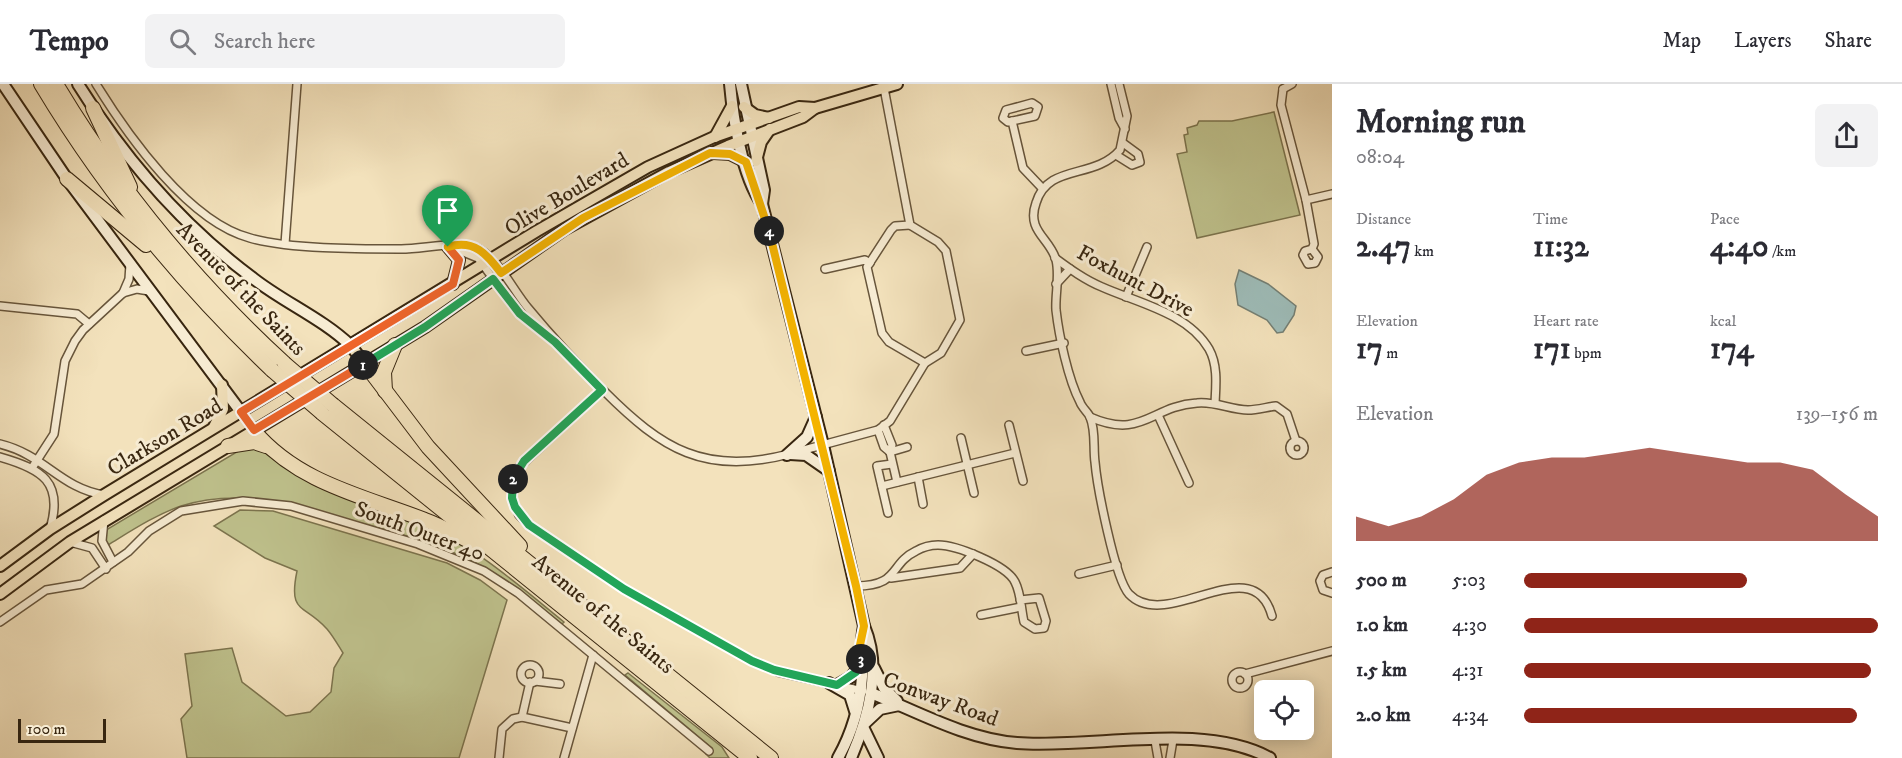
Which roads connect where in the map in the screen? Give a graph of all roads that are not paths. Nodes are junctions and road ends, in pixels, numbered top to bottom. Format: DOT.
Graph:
graph roads {
  1 [pos="3,84"];
  2 [pos="41,84"];
  3 [pos="56,84"];
  4 [pos="78,84"];
  5 [pos="96,84"];
  6 [pos="297,84"];
  7 [pos="730,84"];
  8 [pos="741,84"];
  9 [pos="897,84"];
  10 [pos="1111,84"];
  11 [pos="1119,84"];
  12 [pos="1292,84"];
  13 [pos="1280,86"];
  14 [pos="884,87"];
  15 [pos="732,106"];
  16 [pos="744,107"];
  17 [pos="93,108"];
  18 [pos="1012,122"];
  19 [pos="770,124"];
  20 [pos="1125,129"];
  21 [pos="744,133"];
  22 [pos="714,137"];
  23 [pos="1123,143"];
  24 [pos="710,153"];
  25 [pos="1116,155"];
  26 [pos="751,161"];
  27 [pos="67,179"];
  28 [pos="1042,188"];
  29 [pos="1332,194"];
  30 [pos="1306,200"];
  31 [pos="135,201"];
  32 [pos="910,225"];
  33 [pos="285,244"];
  34 [pos="448,247"];
  35 [pos="1147,247"];
  36 [pos="1312,249"];
  37 [pos="164,258"];
  38 [pos="1055,258"];
  39 [pos="130,262"];
  40 [pos="488,263"];
  41 [pos="870,263"];
  42 [pos="1070,268"];
  43 [pos="825,269"];
  44 [pos="497,276"];
  45 [pos="453,284"];
  46 [pos="1056,284"];
  47 [pos="152,292"];
  48 [pos="123,293"];
  49 [pos="1126,297"];
  50 [pos="0,306"];
  51 [pos="89,324"];
  52 [pos="1064,343"];
  53 [pos="395,345"];
  54 [pos="351,346"];
  55 [pos="1026,351"];
  56 [pos="925,363"];
  57 [pos="364,364"];
  58 [pos="278,366"];
  59 [pos="222,385"];
  60 [pos="602,390"];
  61 [pos="386,393"];
  62 [pos="1215,403"];
  63 [pos="328,409"];
  64 [pos="241,412"];
  65 [pos="1158,415"];
  66 [pos="816,417"];
  67 [pos="1090,417"];
  68 [pos="1106,424"];
  69 [pos="1009,425"];
  70 [pos="881,428"];
  71 [pos="211,430"];
  72 [pos="254,430"];
  73 [pos="961,438"];
  74 [pos="1094,439"];
  75 [pos="1296,441"];
  76 [pos="0,444"];
  77 [pos="228,446"];
  78 [pos="266,446"];
  79 [pos="823,446"];
  80 [pos="907,447"];
  81 [pos="890,452"];
  82 [pos="1016,453"];
  83 [pos="789,454"];
  84 [pos="0,457"];
  85 [pos="37,458"];
  86 [pos="892,464"];
  87 [pos="968,465"];
  88 [pos="32,468"];
  89 [pos="829,471"];
  90 [pos="918,477"];
  91 [pos="1023,481"];
  92 [pos="897,482"];
  93 [pos="1189,483"];
  94 [pos="882,486"];
  95 [pos="974,493"];
  96 [pos="104,495"];
  97 [pos="923,504"];
  98 [pos="888,513"];
  99 [pos="104,520"];
  100 [pos="50,529"];
  101 [pos="70,542"];
  102 [pos="972,554"];
  103 [pos="501,557"];
  104 [pos="113,562"];
  105 [pos="0,566"];
  106 [pos="1117,566"];
  107 [pos="106,569"];
  108 [pos="1332,572"];
  109 [pos="1079,574"];
  110 [pos="891,578"];
  111 [pos="549,579"];
  112 [pos="856,586"];
  113 [pos="1332,593"];
  114 [pos="0,594"];
  115 [pos="1020,604"];
  116 [pos="981,615"];
  117 [pos="1272,616"];
  118 [pos="0,622"];
  119 [pos="1332,651"];
  120 [pos="593,655"];
  121 [pos="867,663"];
  122 [pos="1245,674"];
  123 [pos="561,684"];
  124 [pos="833,684"];
  125 [pos="866,692"];
  126 [pos="902,705"];
  127 [pos="856,715"];
  128 [pos="522,717"];
  129 [pos="864,725"];
  130 [pos="572,728"];
  131 [pos="1173,740"];
  132 [pos="1155,741"];
  133 [pos="709,751"];
  134 [pos="1170,756"];
  135 [pos="1157,757"];
  136 [pos="499,758"];
  137 [pos="564,758"];
  138 [pos="750,758"];
  139 [pos="771,758"];
  140 [pos="838,758"];
  141 [pos="851,758"];
  142 [pos="878,758"];
  143 [pos="1270,758"];
  1 -- 27 [label="street"];
  2 -- 37 [label="highway, Avenue of the Saints"];
  3 -- 31 [label="highway, Avenue of the Saints"];
  4 -- 17 [label="street"];
  5 -- 33 [label="street"];
  6 -- 33 [label="street"];
  7 -- 15 [label="street"];
  8 -- 16 [label="street"];
  9 -- 14 [label="main road, Olive Boulevard"];
  10 -- 20 [label="street"];
  11 -- 20 [label="street"];
  12 -- 13 [label="street"];
  13 -- 30 [label="street"];
  14 -- 19 [label="main road, Olive Boulevard"];
  14 -- 32 [label="street"];
  15 -- 21 [label="street"];
  15 -- 22 [label="main road"];
  16 -- 19 [label="main road"];
  16 -- 21 [label="street"];
  17 -- 31 [label="highway"];
  17 -- 54 [label="street"];
  18 -- 18 [label="street"];
  18 -- 28 [label="street"];
  19 -- 21 [label="main road, Olive Boulevard"];
  19 -- 26 [label="main road"];
  20 -- 23 [label="street"];
  21 -- 22 [label="main road, Olive Boulevard"];
  21 -- 24 [label="main road, Olive Boulevard"];
  21 -- 26 [label="street"];
  22 -- 40 [label="main road, Olive Boulevard"];
  23 -- 25 [label="street"];
  23 -- 25 [label="street"];
  24 -- 26 [label="main road"];
  24 -- 44 [label="main road, Olive Boulevard"];
  25 -- 28 [label="street"];
  26 -- 66 [label="street"];
  27 -- 37 [label="highway"];
  27 -- 39 [label="street"];
  28 -- 38 [label="street"];
  29 -- 30 [label="street"];
  30 -- 36 [label="street"];
  31 -- 58 [label="highway, Avenue of the Saints"];
  32 -- 41 [label="street"];
  32 -- 56 [label="street"];
  33 -- 34 [label="street"];
  34 -- 40 [label="street"];
  34 -- 45 [label="main road"];
  35 -- 49 [label="street"];
  37 -- 58 [label="highway, Avenue of the Saints"];
  38 -- 42 [label="street, Foxhunt Drive"];
  38 -- 46 [label="street"];
  39 -- 47 [label="street"];
  39 -- 48 [label="street"];
  40 -- 44 [label="street"];
  40 -- 45 [label="main road, Olive Boulevard"];
  41 -- 43 [label="street"];
  41 -- 56 [label="street"];
  42 -- 46 [label="street"];
  42 -- 49 [label="street, Foxhunt Drive"];
  44 -- 53 [label="main road, Olive Boulevard"];
  44 -- 60 [label="street"];
  45 -- 54 [label="main road, Olive Boulevard"];
  46 -- 52 [label="street"];
  47 -- 48 [label="street"];
  47 -- 59 [label="street"];
  48 -- 51 [label="street"];
  49 -- 62 [label="street, Foxhunt Drive"];
  50 -- 51 [label="street"];
  51 -- 85 [label="street"];
  52 -- 55 [label="street"];
  52 -- 67 [label="street"];
  53 -- 57 [label="main road, Olive Boulevard"];
  53 -- 61 [label="highway"];
  54 -- 57 [label="main road"];
  54 -- 64 [label="main road, Clarkson Road"];
  56 -- 70 [label="street"];
  57 -- 61 [label="highway"];
  57 -- 72 [label="main road, Olive Boulevard"];
  58 -- 63 [label="highway, Avenue of the Saints, bridge"];
  59 -- 64 [label="street"];
  59 -- 71 [label="main road"];
  60 -- 83 [label="street"];
  60 -- 124 [label="street, Conway Road"];
  61 -- 111 [label="highway"];
  62 -- 65 [label="street"];
  62 -- 75 [label="street"];
  63 -- 103 [label="highway, Avenue of the Saints"];
  63 -- 111 [label="highway, Avenue of the Saints"];
  64 -- 71 [label="main road, Clarkson Road"];
  64 -- 72 [label="main road"];
  65 -- 68 [label="street"];
  65 -- 93 [label="street"];
  66 -- 79 [label="street"];
  66 -- 83 [label="street"];
  67 -- 68 [label="street"];
  67 -- 74 [label="street"];
  68 -- 74 [label="street"];
  69 -- 82 [label="street"];
  70 -- 79 [label="street"];
  70 -- 81 [label="street"];
  71 -- 96 [label="main road, Clarkson Road"];
  72 -- 77 [label="main road, Clarkson Road"];
  72 -- 78 [label="highway"];
  73 -- 87 [label="street"];
  74 -- 106 [label="street"];
  76 -- 85 [label="street"];
  77 -- 78 [label="highway"];
  77 -- 99 [label="main road, Clarkson Road"];
  78 -- 103 [label="highway"];
  79 -- 83 [label="street"];
  79 -- 89 [label="street"];
  80 -- 81 [label="street"];
  81 -- 86 [label="street"];
  82 -- 87 [label="street"];
  82 -- 91 [label="street"];
  83 -- 89 [label="street"];
  84 -- 88 [label="street"];
  85 -- 88 [label="street"];
  85 -- 96 [label="street"];
  86 -- 92 [label="street"];
  86 -- 94 [label="street"];
  87 -- 90 [label="street"];
  87 -- 95 [label="street"];
  88 -- 100 [label="street"];
  89 -- 112 [label="street"];
  90 -- 92 [label="street"];
  90 -- 97 [label="street"];
  92 -- 94 [label="street"];
  94 -- 98 [label="street"];
  96 -- 100 [label="main road, Clarkson Road"];
  99 -- 101 [label="main road, Clarkson Road"];
  99 -- 104 [label="street"];
  100 -- 105 [label="main road, Clarkson Road"];
  101 -- 107 [label="street"];
  101 -- 114 [label="main road, Clarkson Road"];
  102 -- 110 [label="street"];
  102 -- 110 [label="street"];
  102 -- 115 [label="street"];
  103 -- 138 [label="highway, Avenue of the Saints"];
  104 -- 107 [label="street, South Outer 40"];
  104 -- 120 [label="street, South Outer 40"];
  106 -- 109 [label="street"];
  106 -- 117 [label="street"];
  107 -- 118 [label="street, South Outer 40"];
  108 -- 113 [label="street"];
  110 -- 112 [label="street"];
  111 -- 139 [label="highway, Avenue of the Saints"];
  112 -- 121 [label="street"];
  115 -- 115 [label="street"];
  115 -- 116 [label="street"];
  119 -- 122 [label="street"];
  120 -- 130 [label="street"];
  120 -- 133 [label="street, South Outer 40"];
  121 -- 124 [label="street"];
  121 -- 125 [label="street"];
  121 -- 126 [label="street"];
  123 -- 128 [label="street"];
  124 -- 125 [label="street, Conway Road"];
  124 -- 127 [label="street"];
  125 -- 126 [label="street, Conway Road"];
  125 -- 127 [label="street"];
  125 -- 129 [label="street"];
  126 -- 129 [label="street"];
  126 -- 132 [label="street, Conway Road"];
  127 -- 140 [label="street"];
  128 -- 130 [label="street"];
  128 -- 136 [label="street"];
  129 -- 141 [label="street"];
  129 -- 142 [label="street"];
  130 -- 137 [label="street"];
  131 -- 132 [label="street, Conway Road"];
  131 -- 134 [label="street"];
  131 -- 143 [label="street, Conway Road"];
  132 -- 135 [label="street"];
  134 -- 135 [label="street"];
}
